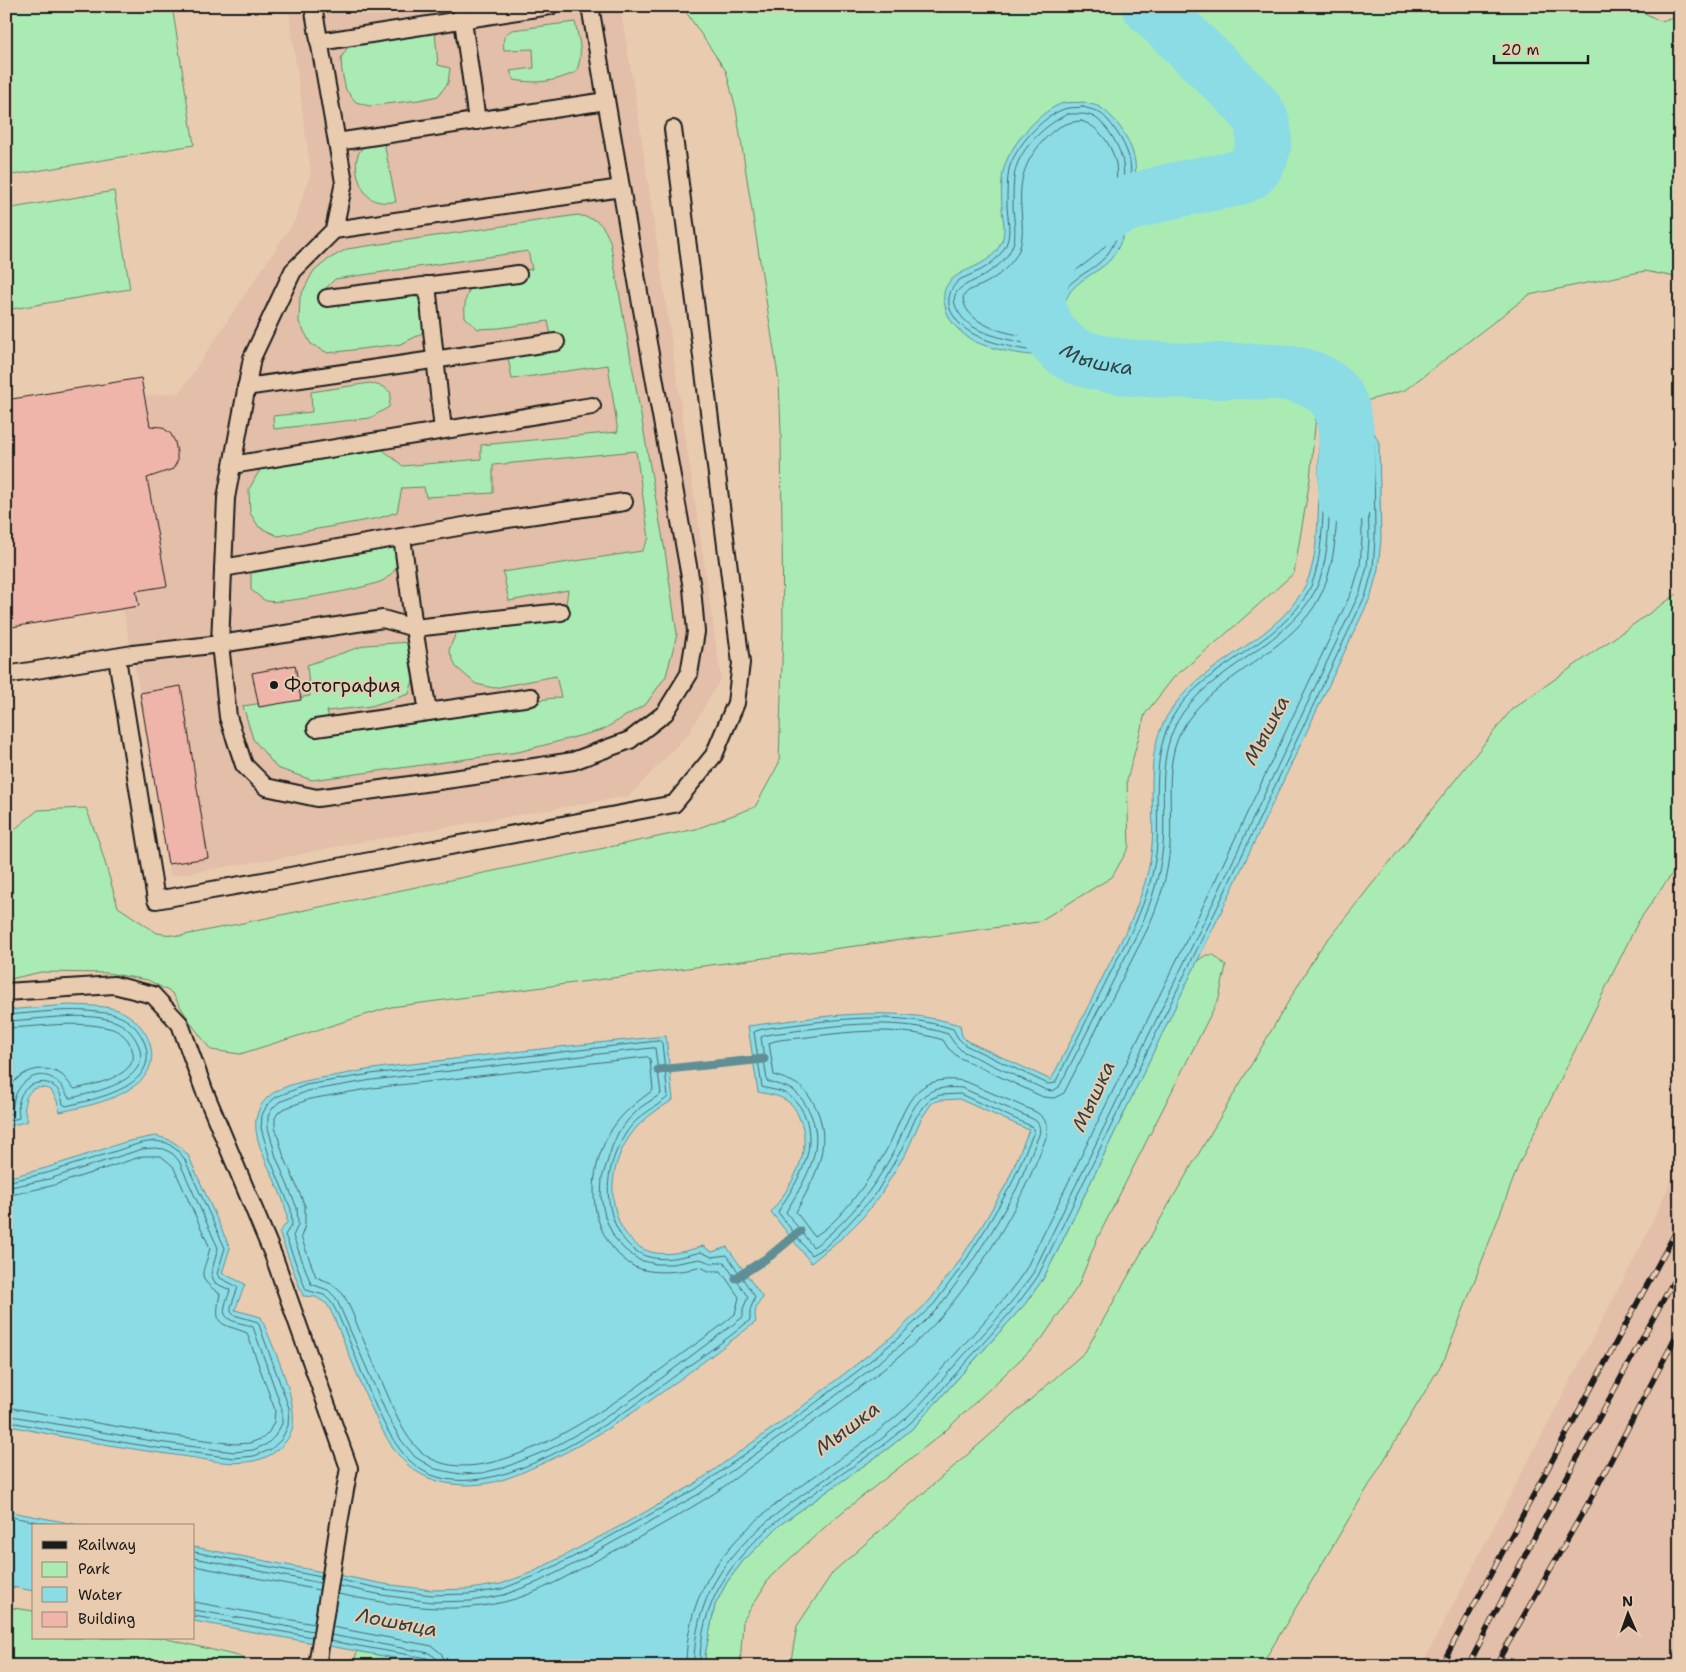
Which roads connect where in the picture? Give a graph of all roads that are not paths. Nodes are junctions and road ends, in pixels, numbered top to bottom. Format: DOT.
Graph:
graph roads {
  1 [pos="313,6"];
  2 [pos="550,6"];
  3 [pos="590,6"];
  4 [pos="462,13"];
  5 [pos="319,42"];
  6 [pos="606,101"];
  7 [pos="478,121"];
  8 [pos="673,129"];
  9 [pos="337,142"];
  10 [pos="621,188"];
  11 [pos="334,230"];
  12 [pos="518,274"];
  13 [pos="427,285"];
  14 [pos="328,298"];
  15 [pos="556,342"];
  16 [pos="436,360"];
  17 [pos="246,387"];
  18 [pos="592,406"];
  19 [pos="443,430"];
  20 [pos="232,466"];
  21 [pos="624,502"];
  22 [pos="402,537"];
  23 [pos="223,568"];
  24 [pos="561,612"];
  25 [pos="414,628"];
  26 [pos="220,644"];
  27 [pos="117,658"];
  28 [pos="6,675"];
  29 [pos="531,697"];
  30 [pos="428,712"];
  31 [pos="316,728"];
  32 [pos="6,992"];
  33 [pos="317,1666"];
  1 -- 5 [label="lane"];
  2 -- 4 [label="lane"];
  3 -- 6 [label="lane"];
  4 -- 5 [label="lane"];
  4 -- 7 [label="lane"];
  5 -- 9 [label="lane"];
  6 -- 7 [label="lane"];
  6 -- 10 [label="lane"];
  7 -- 9 [label="lane"];
  8 -- 27 [label="lane"];
  9 -- 11 [label="lane"];
  10 -- 11 [label="lane"];
  10 -- 26 [label="lane"];
  11 -- 17 [label="lane"];
  12 -- 13 [label="lane"];
  13 -- 14 [label="lane"];
  13 -- 16 [label="lane"];
  15 -- 16 [label="lane"];
  16 -- 17 [label="lane"];
  16 -- 19 [label="lane"];
  17 -- 20 [label="lane"];
  18 -- 19 [label="lane"];
  19 -- 20 [label="lane"];
  20 -- 23 [label="lane"];
  21 -- 22 [label="lane"];
  22 -- 23 [label="lane"];
  22 -- 25 [label="lane"];
  23 -- 26 [label="lane"];
  24 -- 25 [label="lane"];
  25 -- 26 [label="lane"];
  25 -- 30 [label="lane"];
  26 -- 27 [label="lane"];
  27 -- 28 [label="lane"];
  29 -- 30 [label="lane"];
  30 -- 31 [label="lane"];
  32 -- 33 [label="lane"];
}
